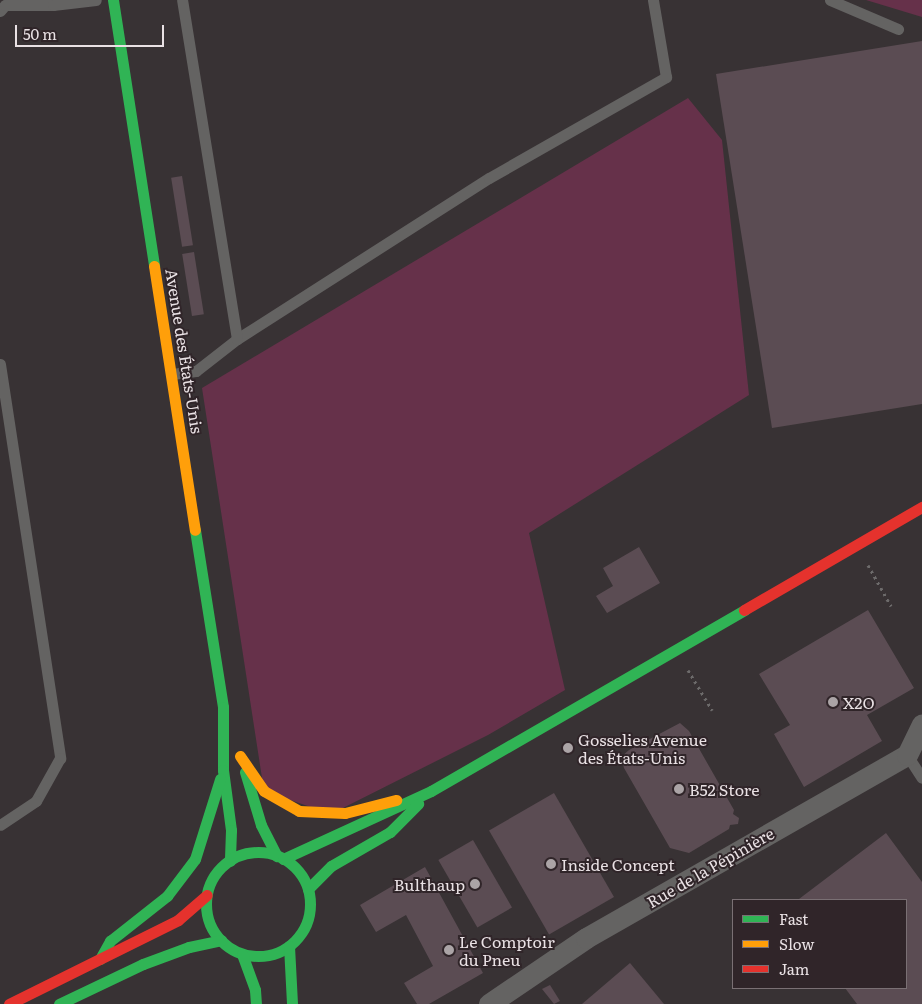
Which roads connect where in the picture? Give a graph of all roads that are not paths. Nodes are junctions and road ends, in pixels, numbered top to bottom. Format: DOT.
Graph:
graph roads {
  1 [pos="96,0"];
  2 [pos="113,0"];
  3 [pos="182,0"];
  4 [pos="653,0"];
  5 [pos="830,0"];
  6 [pos="0,11"];
  7 [pos="898,29"];
  8 [pos="237,339"];
  9 [pos="0,364"];
  10 [pos="172,374"];
  11 [pos="922,507"];
  12 [pos="223,707"];
  13 [pos="922,724"];
  14 [pos="906,755"];
  15 [pos="240,756"];
  16 [pos="223,770"];
  17 [pos="922,778"];
  18 [pos="431,790"];
  19 [pos="0,826"];
  20 [pos="280,858"];
  21 [pos="230,861"];
  22 [pos="308,889"];
  23 [pos="208,895"];
  24 [pos="221,940"];
  25 [pos="289,946"];
  26 [pos="242,954"];
  27 [pos="100,959"];
  28 [pos="9,1004"];
  29 [pos="59,1004"];
  30 [pos="256,1004"];
  31 [pos="292,1004"];
  32 [pos="489,1004"];
  1 -- 6 [label="lane"];
  2 -- 10 [label="main road, Avenue des États-Unis"];
  3 -- 8 [label="lane"];
  4 -- 8 [label="lane"];
  5 -- 7 [label="lane"];
  8 -- 10 [label="lane"];
  9 -- 19 [label="lane"];
  10 -- 12 [label="main road, Avenue des États-Unis"];
  11 -- 18 [label="main road"];
  12 -- 15 [label="main road, Avenue des États-Unis"];
  12 -- 16 [label="main road, Avenue des États-Unis"];
  13 -- 14 [label="street"];
  14 -- 17 [label="lane"];
  14 -- 32 [label="street, Rue de la Pépinière"];
  15 -- 18 [label="main road"];
  15 -- 20 [label="main road, Avenue des États-Unis"];
  16 -- 21 [label="main road, Avenue des États-Unis"];
  16 -- 27 [label="main road"];
  18 -- 20 [label="main road"];
  18 -- 22 [label="main road"];
  20 -- 21 [label="main road"];
  20 -- 22 [label="main road"];
  21 -- 23 [label="main road"];
  22 -- 25 [label="main road"];
  23 -- 24 [label="main road"];
  23 -- 27 [label="main road"];
  24 -- 26 [label="main road"];
  24 -- 29 [label="main road"];
  25 -- 26 [label="main road"];
  25 -- 31 [label="main road"];
  26 -- 30 [label="main road"];
  27 -- 28 [label="main road"];
}
